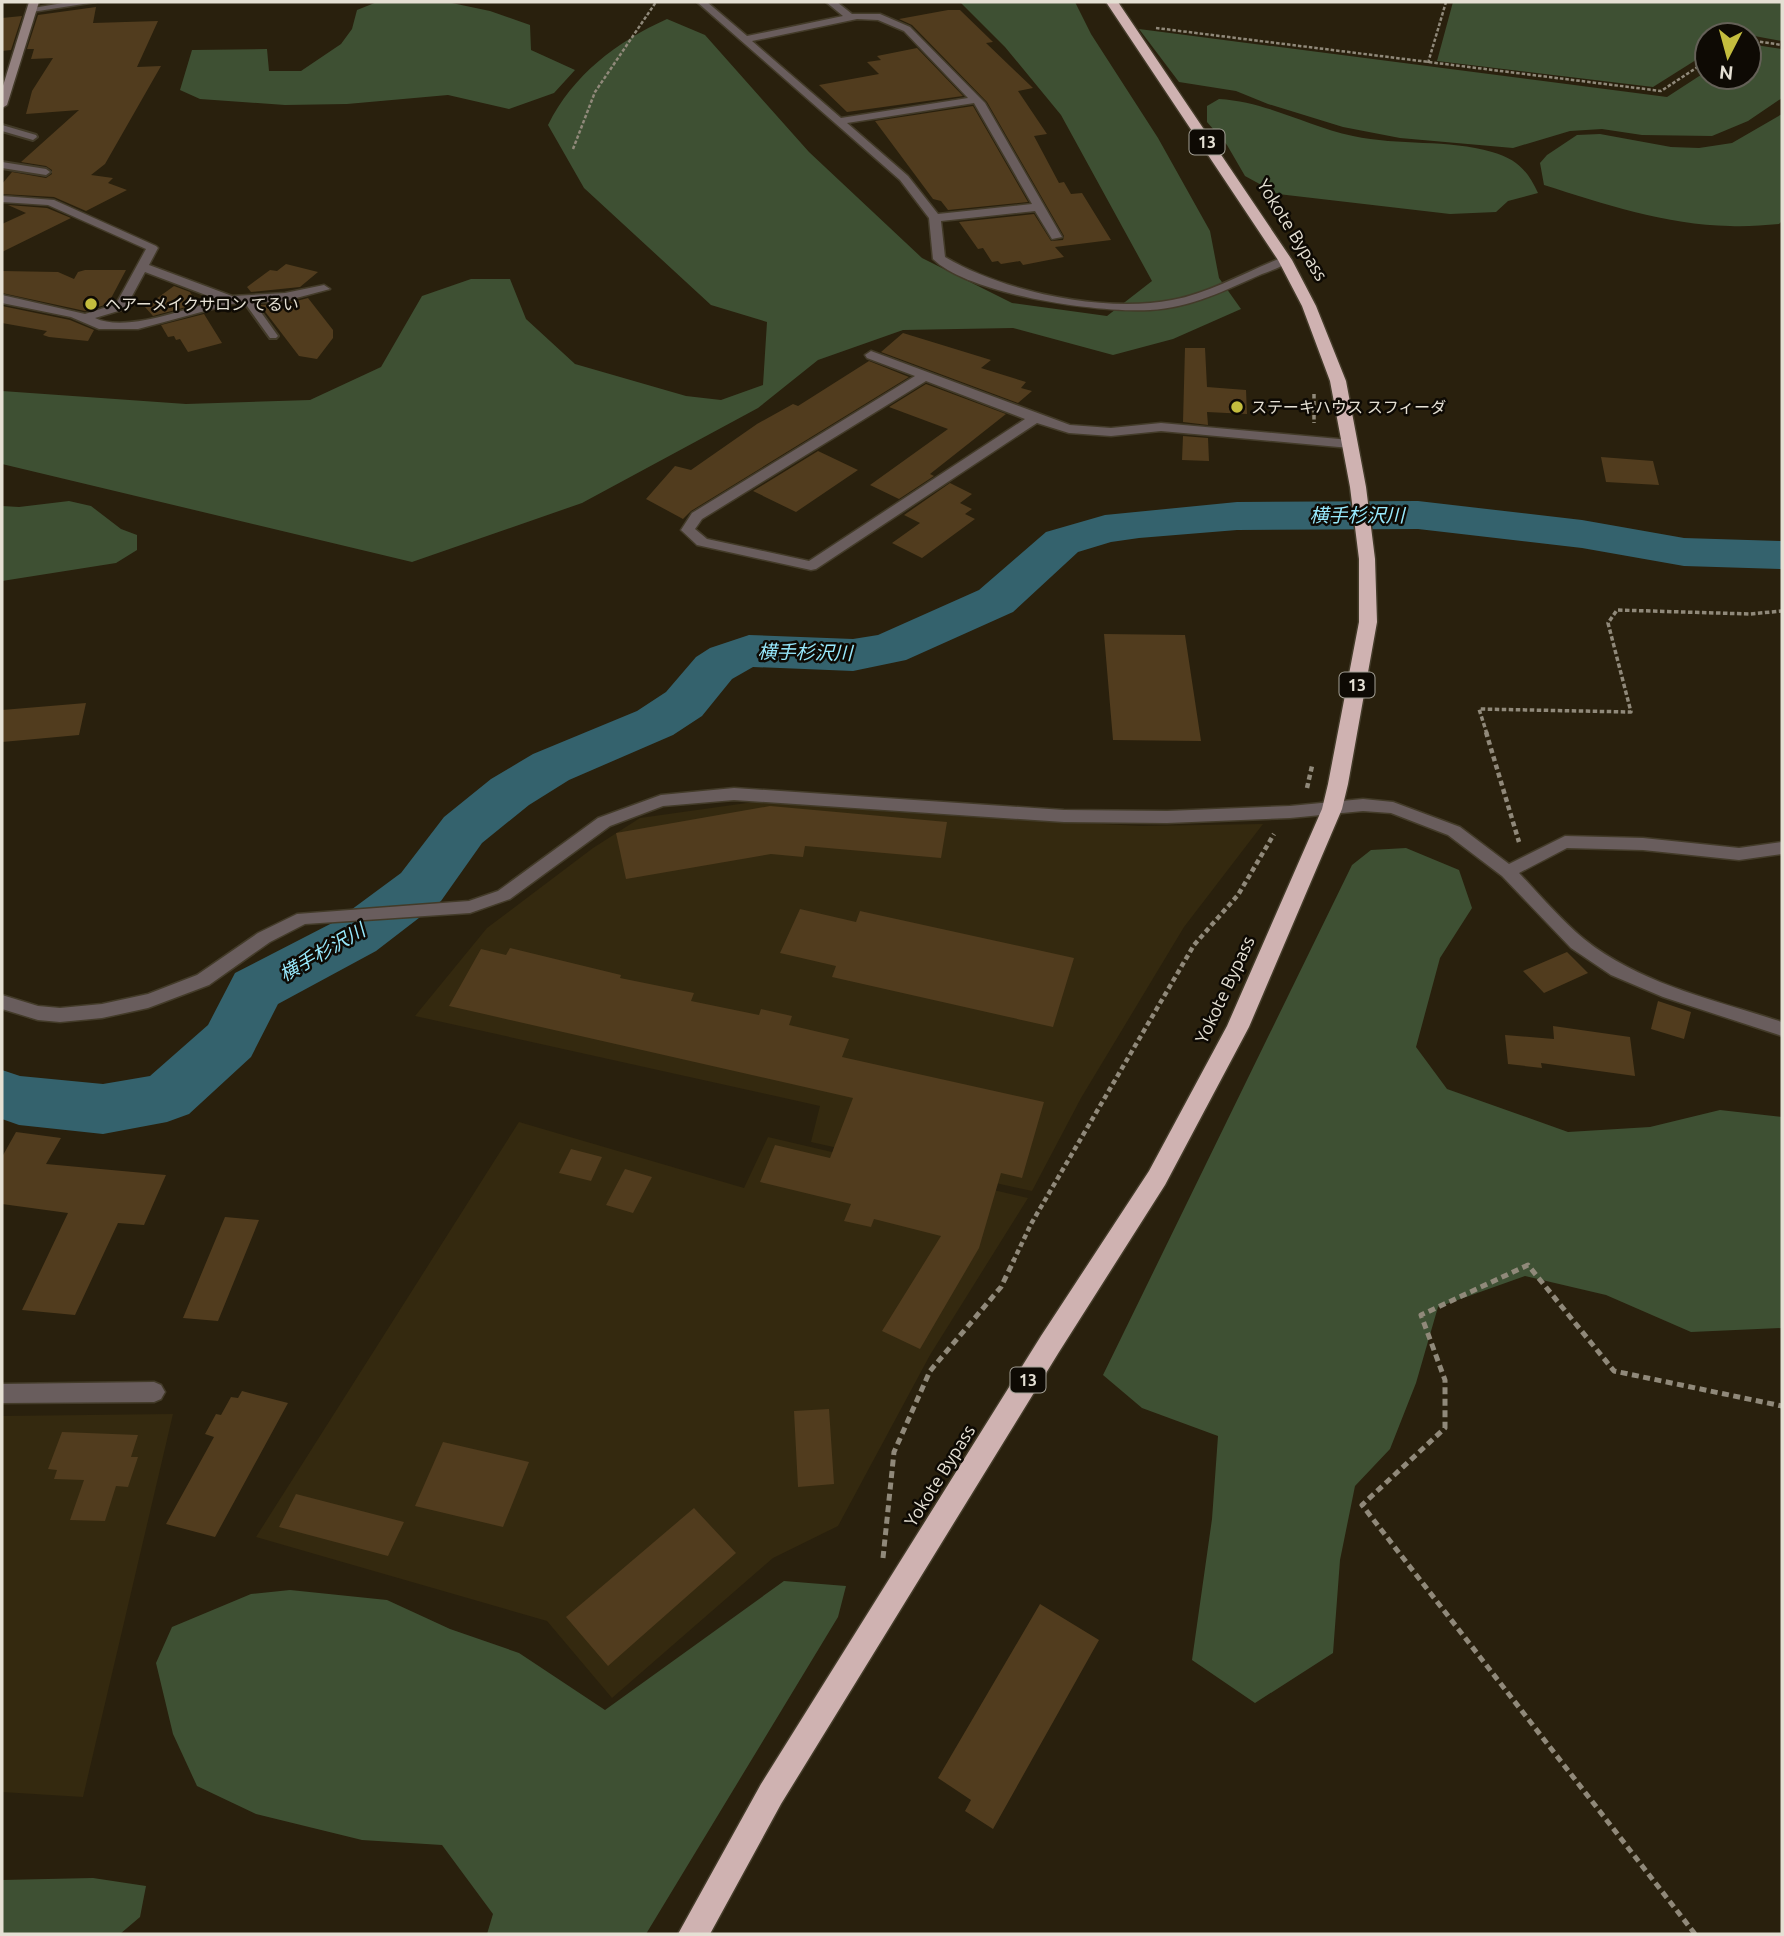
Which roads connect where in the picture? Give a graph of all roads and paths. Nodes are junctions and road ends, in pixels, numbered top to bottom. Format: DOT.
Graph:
graph roads {
  1 [pos="91,2"];
  2 [pos="656,2"];
  3 [pos="702,2"];
  4 [pos="831,2"];
  5 [pos="1112,2"];
  6 [pos="1446,2"];
  7 [pos="33,5"];
  8 [pos="850,17"];
  9 [pos="1127,25"];
  10 [pos="746,39"];
  11 [pos="1763,42"];
  12 [pos="1782,45"];
  13 [pos="1428,63"];
  14 [pos="1693,70"];
  15 [pos="976,100"];
  16 [pos="2,105"];
  17 [pos="840,121"];
  18 [pos="2,128"];
  19 [pos="33,137"];
  20 [pos="573,149"];
  21 [pos="2,165"];
  22 [pos="46,172"];
  23 [pos="2,199"];
  24 [pos="1039,207"];
  25 [pos="935,218"];
  26 [pos="1056,237"];
  27 [pos="1285,260"];
  28 [pos="144,267"];
  29 [pos="324,289"];
  30 [pos="2,299"];
  31 [pos="247,299"];
  32 [pos="231,300"];
  33 [pos="84,318"];
  34 [pos="272,336"];
  35 [pos="871,355"];
  36 [pos="923,377"];
  37 [pos="1314,381"];
  38 [pos="1035,418"];
  39 [pos="1316,441"];
  40 [pos="1350,444"];
  41 [pos="1782,611"];
  42 [pos="1314,755"];
  43 [pos="1332,809"];
  44 [pos="1292,812"];
  45 [pos="1782,848"];
  46 [pos="1528,862"];
  47 [pos="1508,872"];
  48 [pos="2,1002"];
  49 [pos="1782,1029"];
  50 [pos="153,1392"];
  51 [pos="2,1394"];
  52 [pos="1782,1406"];
  53 [pos="881,1570"];
  54 [pos="693,1934"];
  55 [pos="1695,1934"];
  1 -- 7 [label="street"];
  2 -- 20 [label="path"];
  3 -- 10 [label="street"];
  4 -- 8 [label="street"];
  5 -- 9 [label="highway, Yokote Bypass / 13"];
  6 -- 13 [label="path"];
  7 -- 16 [label="main road"];
  8 -- 10 [label="street"];
  8 -- 15 [label="street"];
  9 -- 13 [label="path"];
  9 -- 27 [label="highway, Yokote Bypass / 13"];
  10 -- 17 [label="street"];
  11 -- 12 [label="path"];
  13 -- 14 [label="path"];
  15 -- 17 [label="street"];
  15 -- 24 [label="street"];
  17 -- 25 [label="street"];
  18 -- 19 [label="lane"];
  21 -- 22 [label="lane"];
  23 -- 28 [label="street"];
  24 -- 25 [label="street"];
  24 -- 26 [label="street"];
  25 -- 27 [label="street"];
  27 -- 40 [label="highway, Yokote Bypass / 13"];
  28 -- 32 [label="street"];
  28 -- 33 [label="street"];
  29 -- 31 [label="street"];
  30 -- 33 [label="street"];
  31 -- 32 [label="street"];
  31 -- 34 [label="lane"];
  32 -- 33 [label="street"];
  35 -- 36 [label="street"];
  36 -- 38 [label="street"];
  36 -- 38 [label="street"];
  37 -- 39 [label="path"];
  38 -- 39 [label="street"];
  39 -- 40 [label="street"];
  40 -- 43 [label="highway, Yokote Bypass / 13"];
  41 -- 46 [label="path"];
  42 -- 44 [label="path"];
  43 -- 44 [label="street"];
  43 -- 47 [label="street"];
  43 -- 54 [label="highway, Yokote Bypass / 13"];
  44 -- 48 [label="street"];
  44 -- 53 [label="path"];
  45 -- 46 [label="street"];
  46 -- 47 [label="street"];
  47 -- 49 [label="street"];
  50 -- 51 [label="street"];
  52 -- 55 [label="path"];
}
